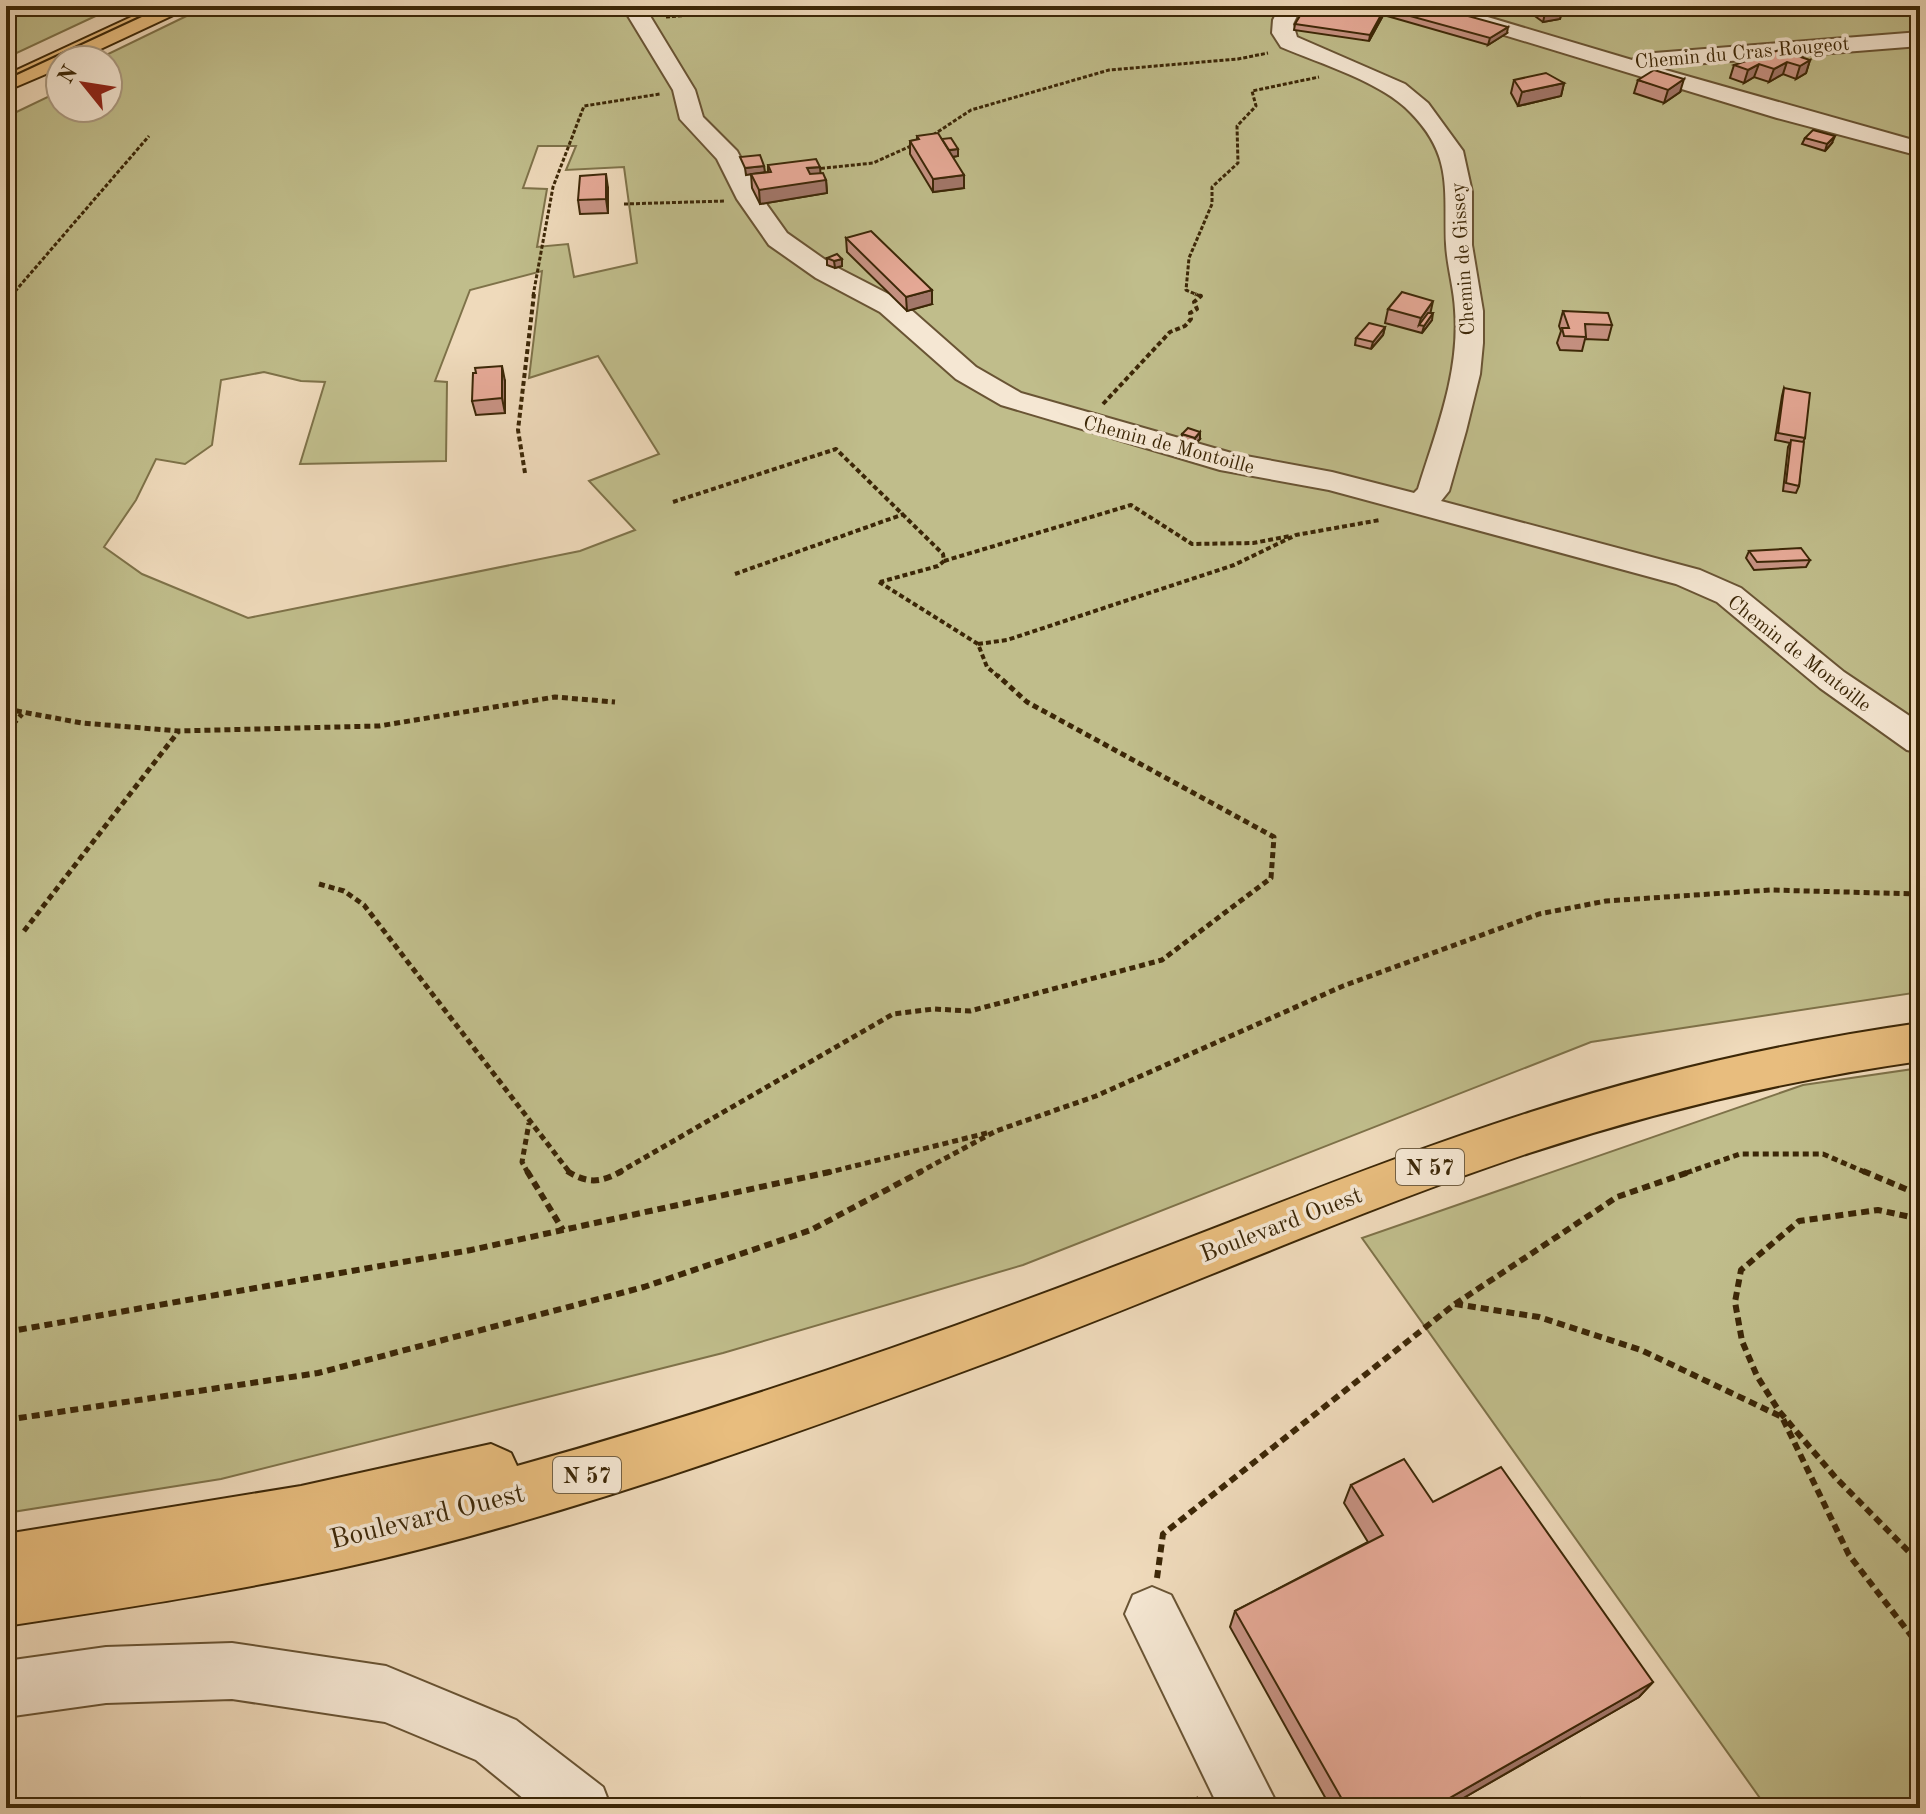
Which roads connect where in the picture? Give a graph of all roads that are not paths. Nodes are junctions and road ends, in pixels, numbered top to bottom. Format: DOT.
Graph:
graph roads {
  1 [pos="146,6"];
  2 [pos="174,6"];
  3 [pos="1291,6"];
  4 [pos="1429,6"];
  5 [pos="637,12"];
  6 [pos="1920,39"];
  7 [pos="1622,62"];
  8 [pos="6,70"];
  9 [pos="6,84"];
  10 [pos="1920,149"];
  11 [pos="1421,505"];
  12 [pos="1920,741"];
  13 [pos="1920,1042"];
  14 [pos="837,1390"];
  15 [pos="6,1553"];
  16 [pos="76,1554"];
  17 [pos="6,1564"];
  18 [pos="6,1596"];
  19 [pos="1152,1614"];
  20 [pos="6,1689"];
  21 [pos="582,1808"];
  22 [pos="1250,1808"];
  1 -- 8 [label="main road"];
  2 -- 9 [label="main road"];
  3 -- 11 [label="street, Chemin de Gissey"];
  4 -- 7 [label="street, Chemin du Cras Rougeot"];
  5 -- 11 [label="street, Chemin de Montoille"];
  6 -- 7 [label="street, Chemin du Cras Rougeot"];
  7 -- 10 [label="street"];
  11 -- 12 [label="street, Chemin de Montoille"];
  13 -- 14 [label="main road, Boulevard Ouest / N 57"];
  14 -- 16 [label="main road, Boulevard Ouest / N 57"];
  14 -- 18 [label="main road, Boulevard Ouest / N 57"];
  15 -- 16 [label="main road, N 57"];
  16 -- 17 [label="main road, Boulevard Ouest / N 57"];
  19 -- 22 [label="street"];
  20 -- 21 [label="street"];
}
